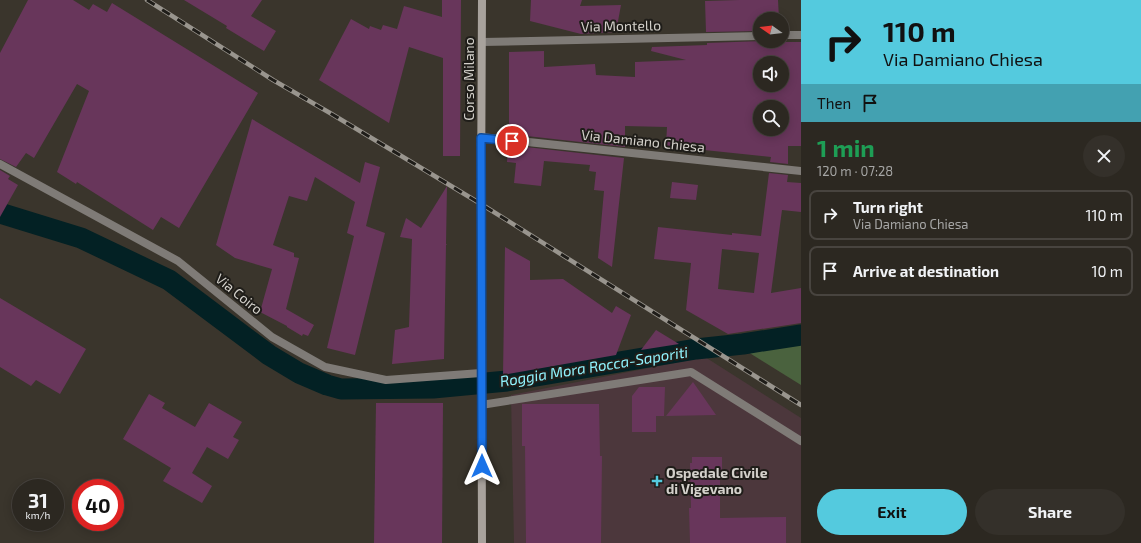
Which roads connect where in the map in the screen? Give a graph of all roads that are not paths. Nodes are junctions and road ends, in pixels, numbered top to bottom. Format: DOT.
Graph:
graph roads {
  1 [pos="482,0"];
  2 [pos="789,35"];
  3 [pos="801,35"];
  4 [pos="753,36"];
  5 [pos="482,42"];
  6 [pos="481,138"];
  7 [pos="0,164"];
  8 [pos="801,171"];
  9 [pos="481,374"];
  10 [pos="481,404"];
  11 [pos="801,440"];
  12 [pos="482,543"];
  1 -- 5 [label="street, Corso Milano"];
  2 -- 3 [label="street"];
  4 -- 5 [label="street, Via Montello"];
  5 -- 6 [label="street, Corso Milano"];
  6 -- 8 [label="street, Via Damiano Chiesa"];
  6 -- 9 [label="street, Corso Milano"];
  7 -- 9 [label="street, Via Coiro"];
  9 -- 10 [label="street, Corso Milano"];
  10 -- 11 [label="street"];
  10 -- 12 [label="street, Corso Milano"];
}
